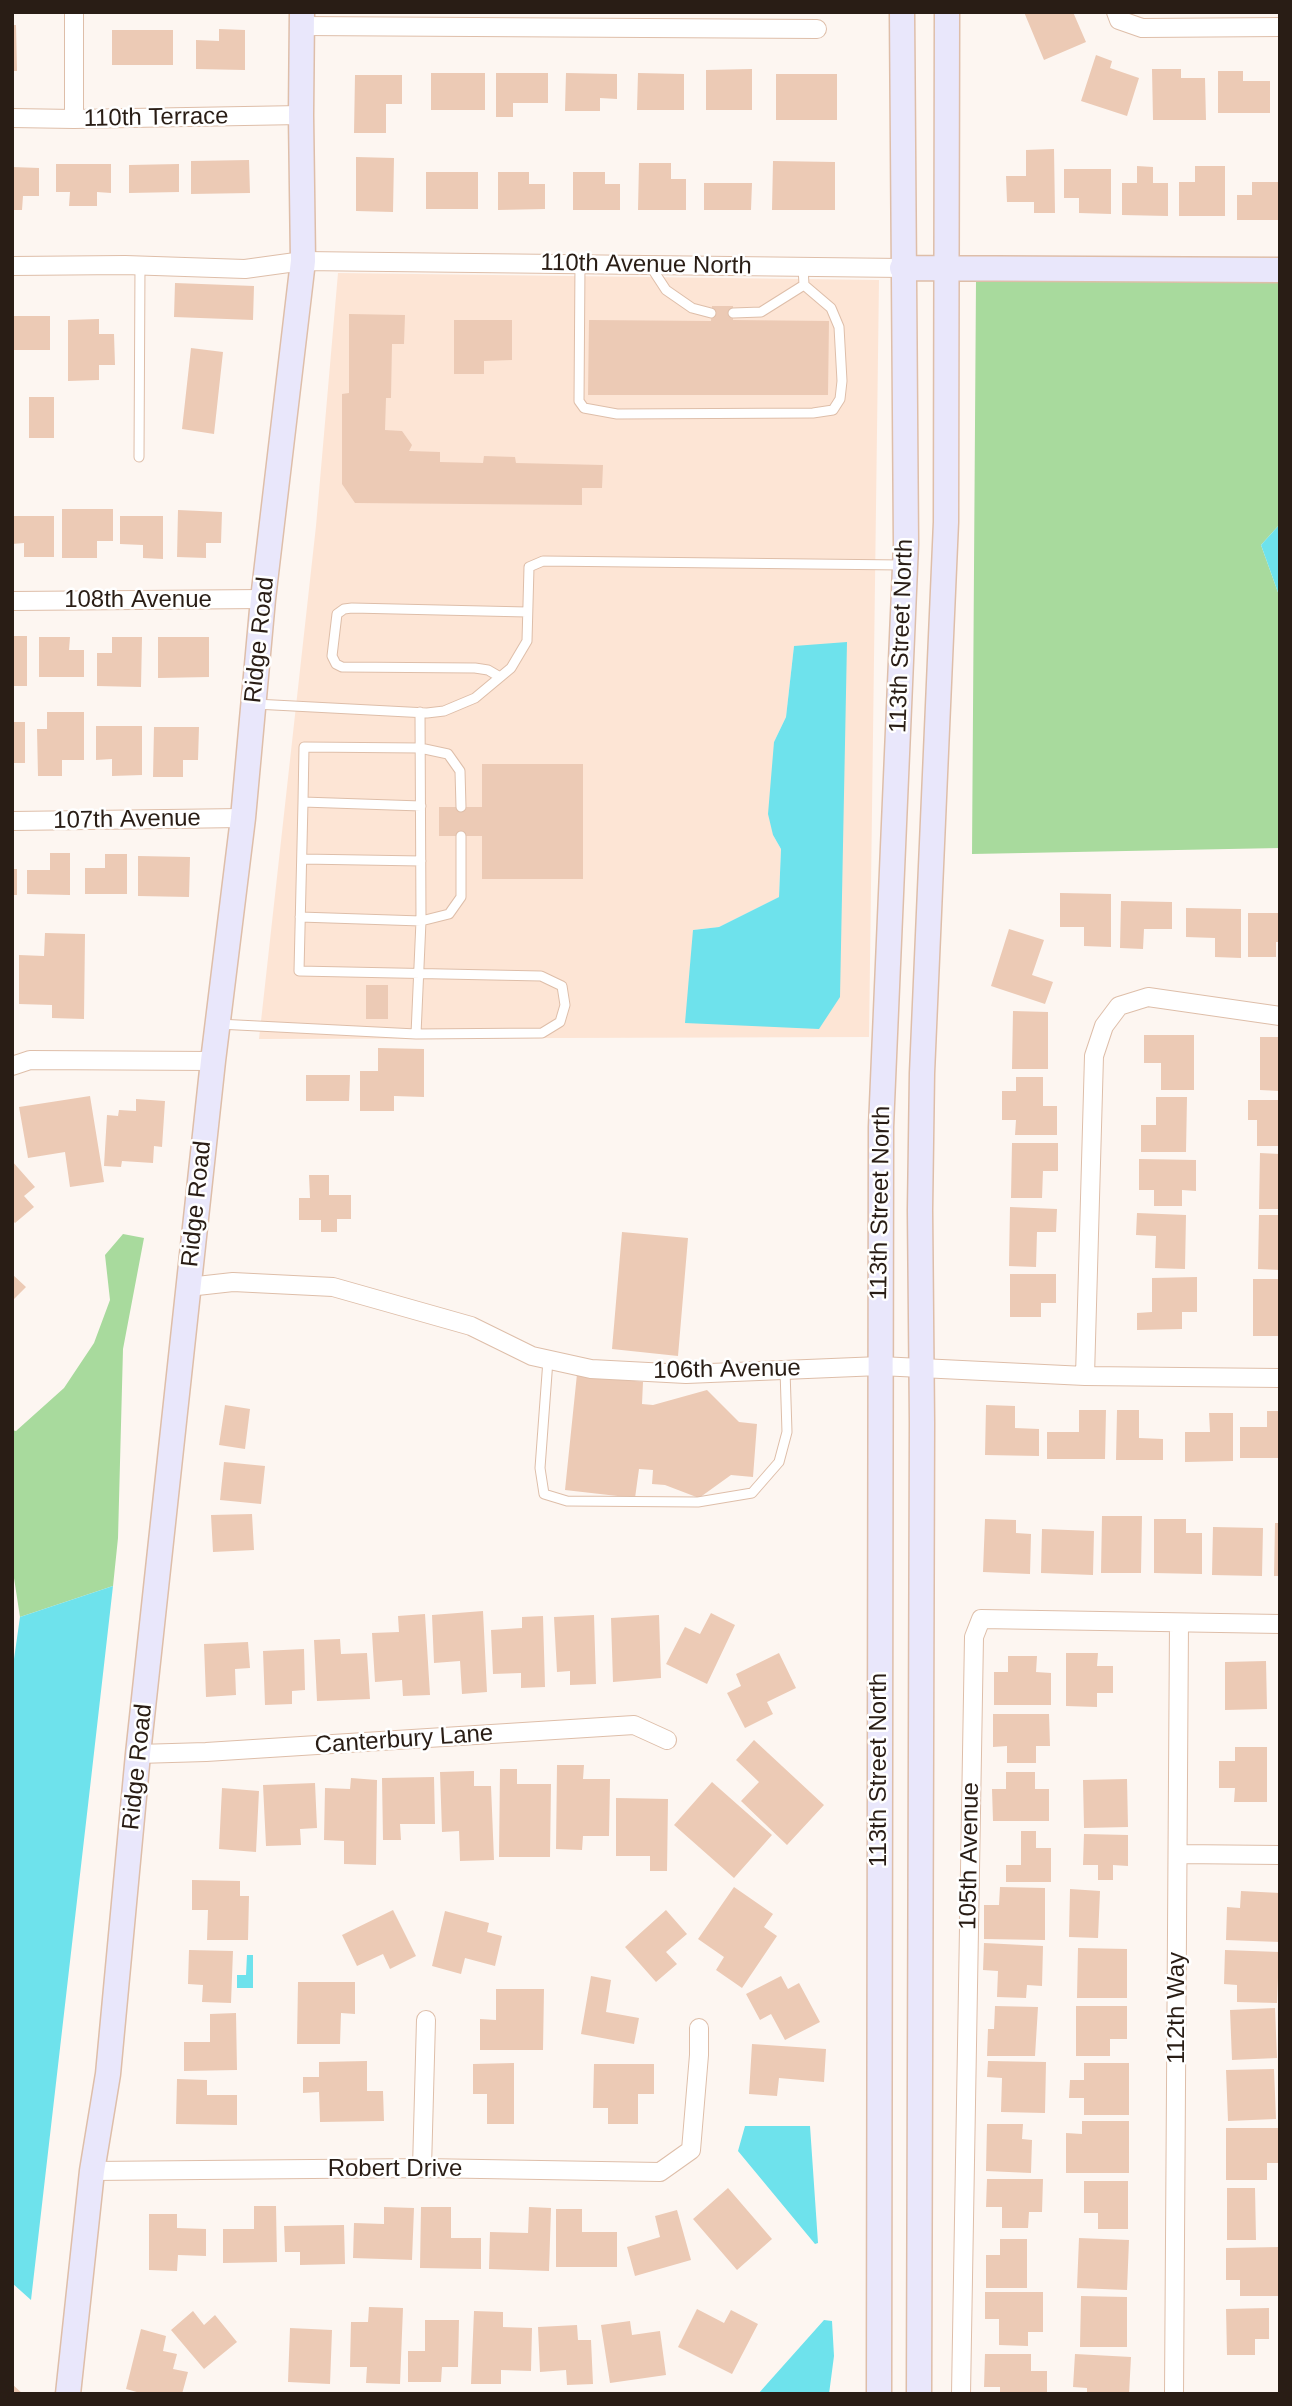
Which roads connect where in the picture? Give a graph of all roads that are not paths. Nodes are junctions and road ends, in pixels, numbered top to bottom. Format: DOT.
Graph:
graph roads {
  1 [pos="74,12"];
  2 [pos="902,12"];
  3 [pos="947,12"];
  4 [pos="1118,16"];
  5 [pos="302,19"];
  6 [pos="1280,27"];
  7 [pos="817,29"];
  8 [pos="300,115"];
  9 [pos="12,118"];
  10 [pos="74,119"];
  11 [pos="303,261"];
  12 [pos="580,264"];
  13 [pos="650,265"];
  14 [pos="12,266"];
  15 [pos="140,266"];
  16 [pos="803,267"];
  17 [pos="902,268"];
  18 [pos="947,269"];
  19 [pos="1280,270"];
  20 [pos="804,285"];
  21 [pos="711,313"];
  22 [pos="733,313"];
  23 [pos="139,457"];
  24 [pos="905,565"];
  25 [pos="263,599"];
  26 [pos="12,601"];
  27 [pos="527,612"];
  28 [pos="500,677"];
  29 [pos="253,704"];
  30 [pos="420,712"];
  31 [pos="420,748"];
  32 [pos="303,802"];
  33 [pos="421,806"];
  34 [pos="461,807"];
  35 [pos="243,818"];
  36 [pos="12,821"];
  37 [pos="461,836"];
  38 [pos="302,859"];
  39 [pos="421,861"];
  40 [pos="300,917"];
  41 [pos="421,921"];
  42 [pos="418,973"];
  43 [pos="1280,1016"];
  44 [pos="217,1024"];
  45 [pos="416,1034"];
  46 [pos="213,1061"];
  47 [pos="12,1066"];
  48 [pos="188,1287"];
  49 [pos="548,1360"];
  50 [pos="880,1366"];
  51 [pos="921,1369"];
  52 [pos="785,1370"];
  53 [pos="1085,1376"];
  54 [pos="1280,1378"];
  55 [pos="1179,1623"];
  56 [pos="1280,1624"];
  57 [pos="667,1740"];
  58 [pos="138,1754"];
  59 [pos="1178,1854"];
  60 [pos="1280,1855"];
  61 [pos="426,2020"];
  62 [pos="699,2028"];
  63 [pos="422,2168"];
  64 [pos="92,2171"];
  65 [pos="68,2394"];
  66 [pos="878,2394"];
  67 [pos="919,2394"];
  68 [pos="961,2394"];
  69 [pos="1174,2394"];
  1 -- 10 [label="street"];
  2 -- 17 [label="main road, 113th Street North"];
  3 -- 18 [label="main road, 113th Street North"];
  4 -- 6 [label="street"];
  5 -- 7 [label="street"];
  5 -- 8 [label="main road, Ridge Road"];
  8 -- 10 [label="street, 110th Terrace"];
  8 -- 11 [label="main road, Ridge Road"];
  9 -- 10 [label="street, 110th Terrace"];
  11 -- 12 [label="street, 110th Avenue North"];
  11 -- 15 [label="street, 110th Avenue North"];
  11 -- 25 [label="main road, Ridge Road"];
  12 -- 13 [label="street, 110th Avenue North"];
  12 -- 20 [label="lane"];
  13 -- 16 [label="street, 110th Avenue North"];
  13 -- 21 [label="lane"];
  14 -- 15 [label="street, 110th Avenue North"];
  15 -- 23 [label="lane"];
  16 -- 17 [label="street, 110th Avenue North"];
  16 -- 20 [label="lane"];
  17 -- 18 [label="main road, 110th Avenue North"];
  17 -- 24 [label="main road, 113th Street North"];
  18 -- 19 [label="main road, 110th Avenue North"];
  18 -- 51 [label="main road, 113th Street North"];
  20 -- 22 [label="lane"];
  24 -- 27 [label="lane"];
  24 -- 50 [label="main road, 113th Street North"];
  25 -- 26 [label="street, 108th Avenue"];
  25 -- 29 [label="main road, Ridge Road"];
  27 -- 28 [label="lane"];
  27 -- 28 [label="lane"];
  28 -- 30 [label="lane"];
  29 -- 30 [label="lane"];
  29 -- 35 [label="main road, Ridge Road"];
  30 -- 31 [label="lane"];
  31 -- 32 [label="lane"];
  31 -- 33 [label="lane"];
  31 -- 34 [label="lane"];
  32 -- 33 [label="lane"];
  32 -- 38 [label="lane"];
  33 -- 39 [label="lane"];
  35 -- 36 [label="street, 107th Avenue"];
  35 -- 44 [label="main road, Ridge Road"];
  37 -- 41 [label="lane"];
  38 -- 39 [label="lane"];
  38 -- 40 [label="lane"];
  39 -- 41 [label="lane"];
  40 -- 41 [label="lane"];
  40 -- 42 [label="lane"];
  41 -- 42 [label="lane"];
  42 -- 45 [label="lane"];
  42 -- 45 [label="lane"];
  43 -- 53 [label="street"];
  44 -- 45 [label="lane"];
  44 -- 46 [label="main road, Ridge Road"];
  46 -- 47 [label="street"];
  46 -- 48 [label="main road, Ridge Road"];
  48 -- 49 [label="street, 106th Avenue"];
  48 -- 58 [label="main road, Ridge Road"];
  49 -- 52 [label="street, 106th Avenue"];
  49 -- 52 [label="lane"];
  50 -- 51 [label="street, 106th Avenue"];
  50 -- 52 [label="street, 106th Avenue"];
  50 -- 66 [label="main road, 113th Street North"];
  51 -- 53 [label="street, 106th Avenue"];
  51 -- 67 [label="main road, 113th Street North"];
  53 -- 54 [label="street, 106th Avenue"];
  55 -- 56 [label="street, 105th Avenue"];
  55 -- 59 [label="street, 112th Way"];
  55 -- 68 [label="street, 105th Avenue"];
  57 -- 58 [label="street, Canterbury Lane"];
  58 -- 64 [label="main road, Ridge Road"];
  59 -- 60 [label="street"];
  59 -- 69 [label="street, 112th Way"];
  61 -- 63 [label="street"];
  62 -- 63 [label="street, Robert Drive"];
  63 -- 64 [label="street, Robert Drive"];
  64 -- 65 [label="main road, Ridge Road"];
}
